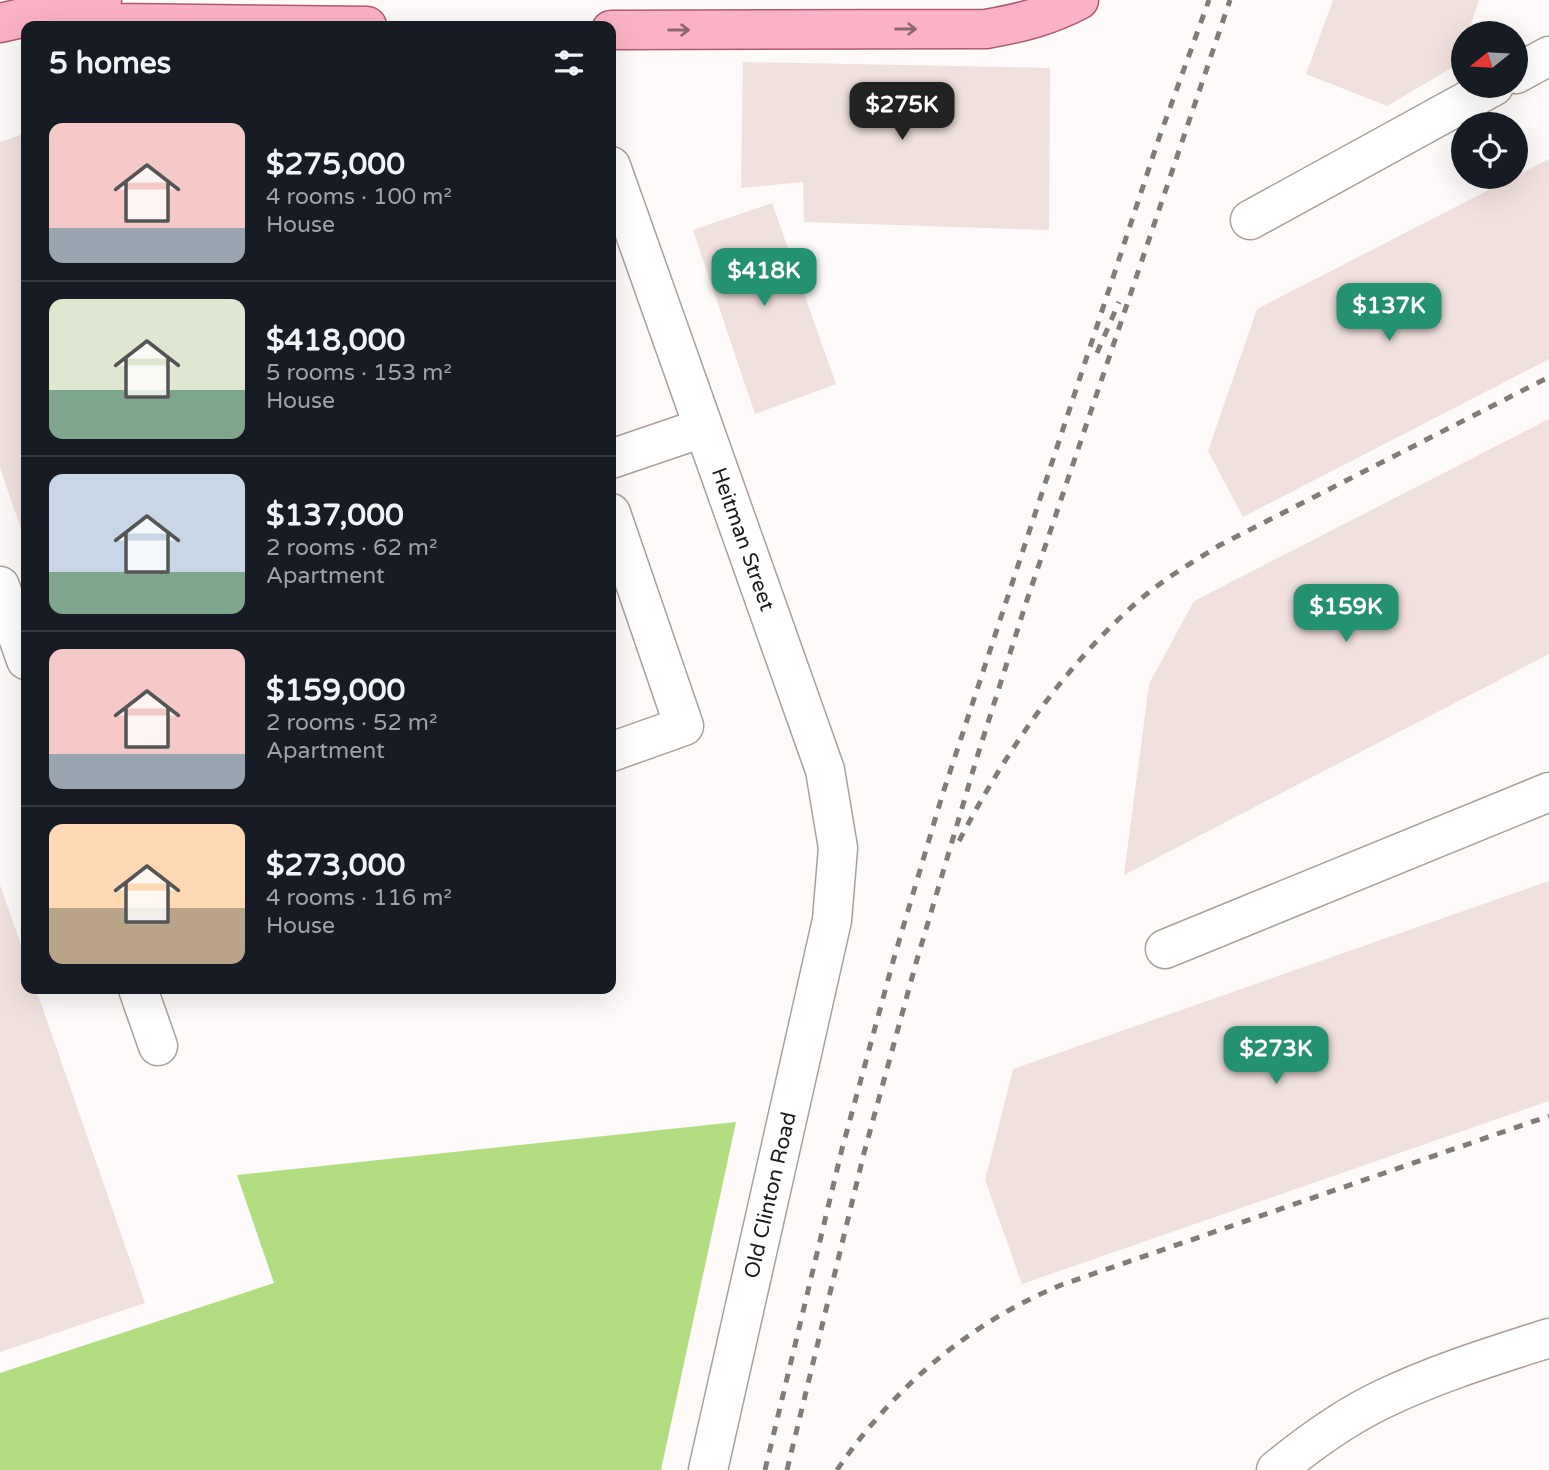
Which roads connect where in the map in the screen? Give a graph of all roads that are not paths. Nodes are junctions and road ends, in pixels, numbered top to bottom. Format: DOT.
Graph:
graph roads {
  1 [pos="102,0"];
  2 [pos="1079,0"];
  3 [pos="0,23"];
  4 [pos="21,30"];
  5 [pos="616,30"];
  6 [pos="0,32"];
  7 [pos="1549,56"];
  8 [pos="1528,67"];
  9 [pos="1472,98"];
  10 [pos="616,180"];
  11 [pos="1250,220"];
  12 [pos="702,428"];
  13 [pos="616,456"];
  14 [pos="616,528"];
  15 [pos="0,586"];
  16 [pos="21,646"];
  17 [pos="616,750"];
  18 [pos="1549,792"];
  19 [pos="832,920"];
  20 [pos="1165,949"];
  21 [pos="140,994"];
  22 [pos="158,1046"];
  23 [pos="1549,1338"];
  24 [pos="708,1470"];
  25 [pos="1276,1470"];
  1 -- 3 [label="main road"];
  5 -- 2 [label="main road, one-way"];
  4 -- 6 [label="main road"];
  7 -- 8 [label="lane"];
  9 -- 11 [label="lane"];
  10 -- 12 [label="lane, Heitman Street"];
  12 -- 13 [label="lane"];
  12 -- 19 [label="lane, Heitman Street"];
  14 -- 17 [label="lane"];
  15 -- 16 [label="lane"];
  18 -- 20 [label="lane"];
  19 -- 24 [label="lane, Old Clinton Road"];
  21 -- 22 [label="lane"];
  23 -- 25 [label="lane"];
}
